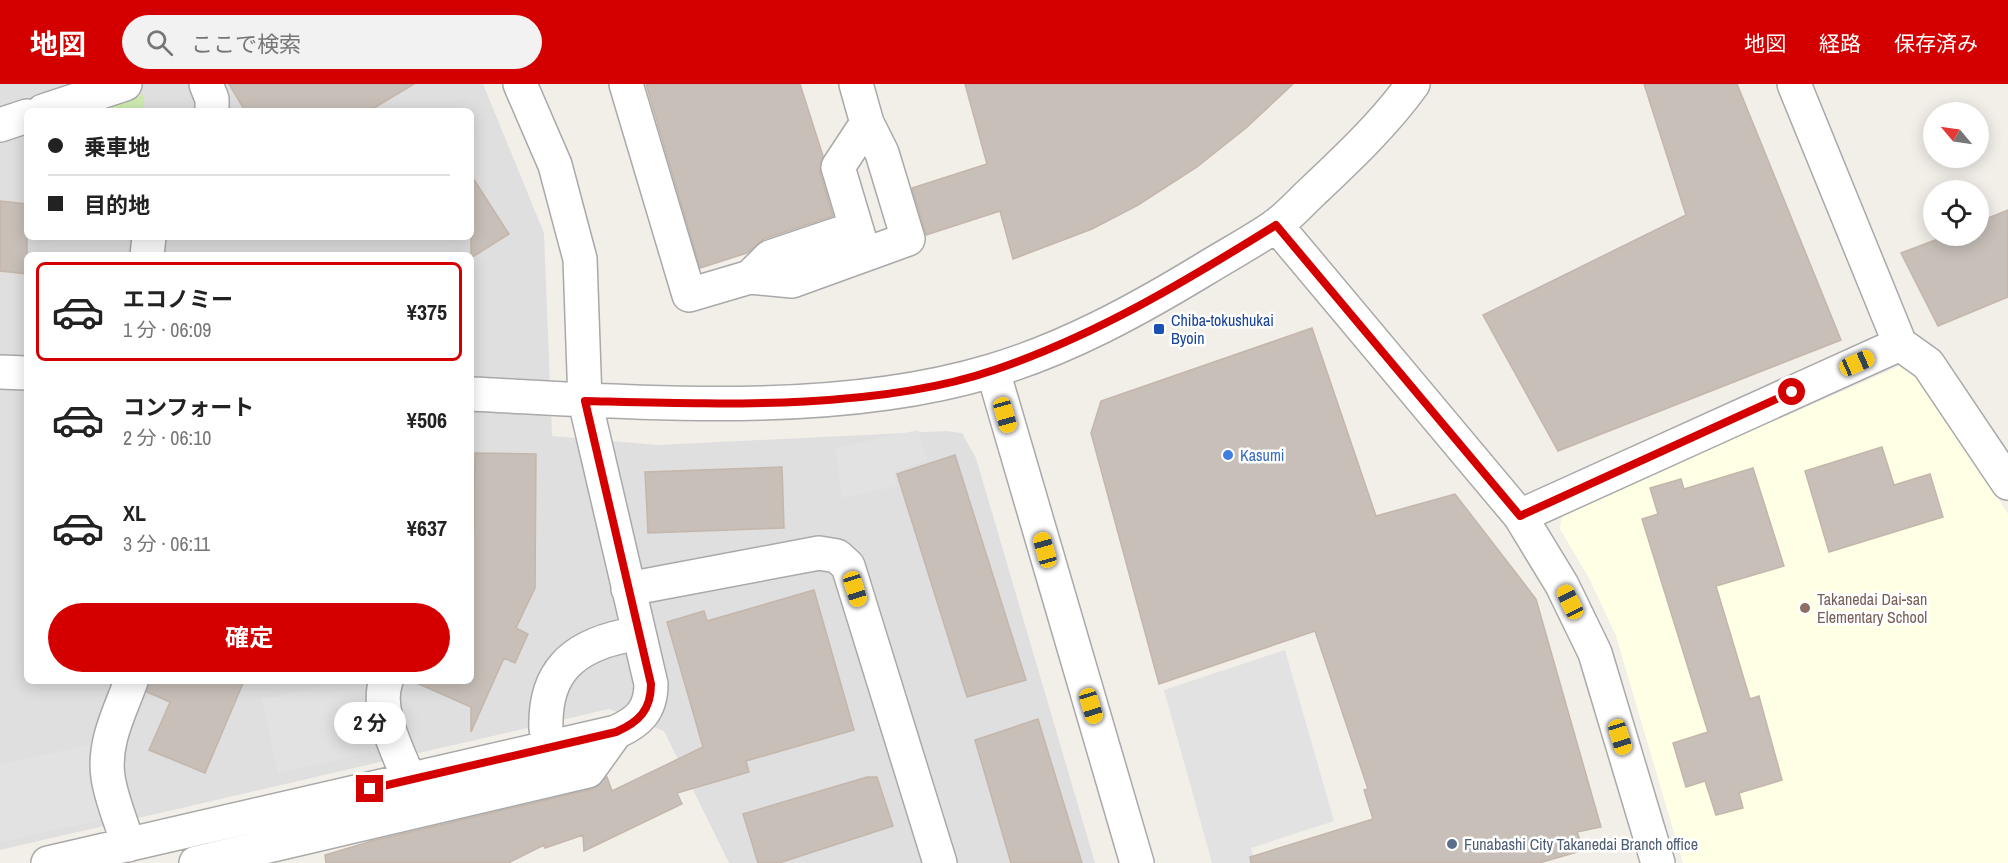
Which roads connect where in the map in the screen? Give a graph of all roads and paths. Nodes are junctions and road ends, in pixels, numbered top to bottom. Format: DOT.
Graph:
graph roads {
  1 [pos="125,84"];
  2 [pos="206,84"];
  3 [pos="520,84"];
  4 [pos="626,84"];
  5 [pos="856,84"];
  6 [pos="1413,84"];
  7 [pos="1794,84"];
  8 [pos="52,108"];
  9 [pos="212,108"];
  10 [pos="24,117"];
  11 [pos="867,123"];
  12 [pos="0,125"];
  13 [pos="890,177"];
  14 [pos="842,179"];
  15 [pos="1276,225"];
  16 [pos="860,241"];
  17 [pos="1900,344"];
  18 [pos="993,371"];
  19 [pos="0,372"];
  20 [pos="24,373"];
  21 [pos="474,394"];
  22 [pos="585,401"];
  23 [pos="2008,483"];
  24 [pos="1520,516"];
  25 [pos="628,589"];
  26 [pos="624,636"];
  27 [pos="130,684"];
  28 [pos="386,684"];
  29 [pos="546,729"];
  30 [pos="616,732"];
  31 [pos="409,780"];
  32 [pos="128,845"];
  33 [pos="48,863"];
  34 [pos="196,863"];
  35 [pos="940,863"];
  36 [pos="1137,863"];
  37 [pos="1658,863"];
  1 -- 8 [label="street"];
  2 -- 9 [label="street"];
  3 -- 22 [label="street"];
  4 -- 16 [label="street"];
  5 -- 11 [label="street"];
  6 -- 15 [label="street"];
  7 -- 17 [label="street"];
  10 -- 12 [label="street"];
  11 -- 13 [label="street"];
  11 -- 14 [label="street"];
  13 -- 14 [label="street"];
  13 -- 16 [label="street"];
  14 -- 16 [label="street"];
  15 -- 18 [label="street"];
  15 -- 24 [label="street"];
  17 -- 23 [label="street"];
  17 -- 24 [label="street"];
  18 -- 22 [label="street"];
  18 -- 36 [label="street"];
  19 -- 20 [label="street"];
  21 -- 22 [label="street"];
  22 -- 25 [label="street"];
  24 -- 37 [label="street"];
  25 -- 30 [label="street"];
  25 -- 35 [label="street"];
  26 -- 29 [label="street"];
  27 -- 32 [label="street"];
  28 -- 31 [label="street"];
  30 -- 31 [label="street"];
  30 -- 34 [label="street"];
  31 -- 32 [label="street"];
  32 -- 33 [label="street"];
}
